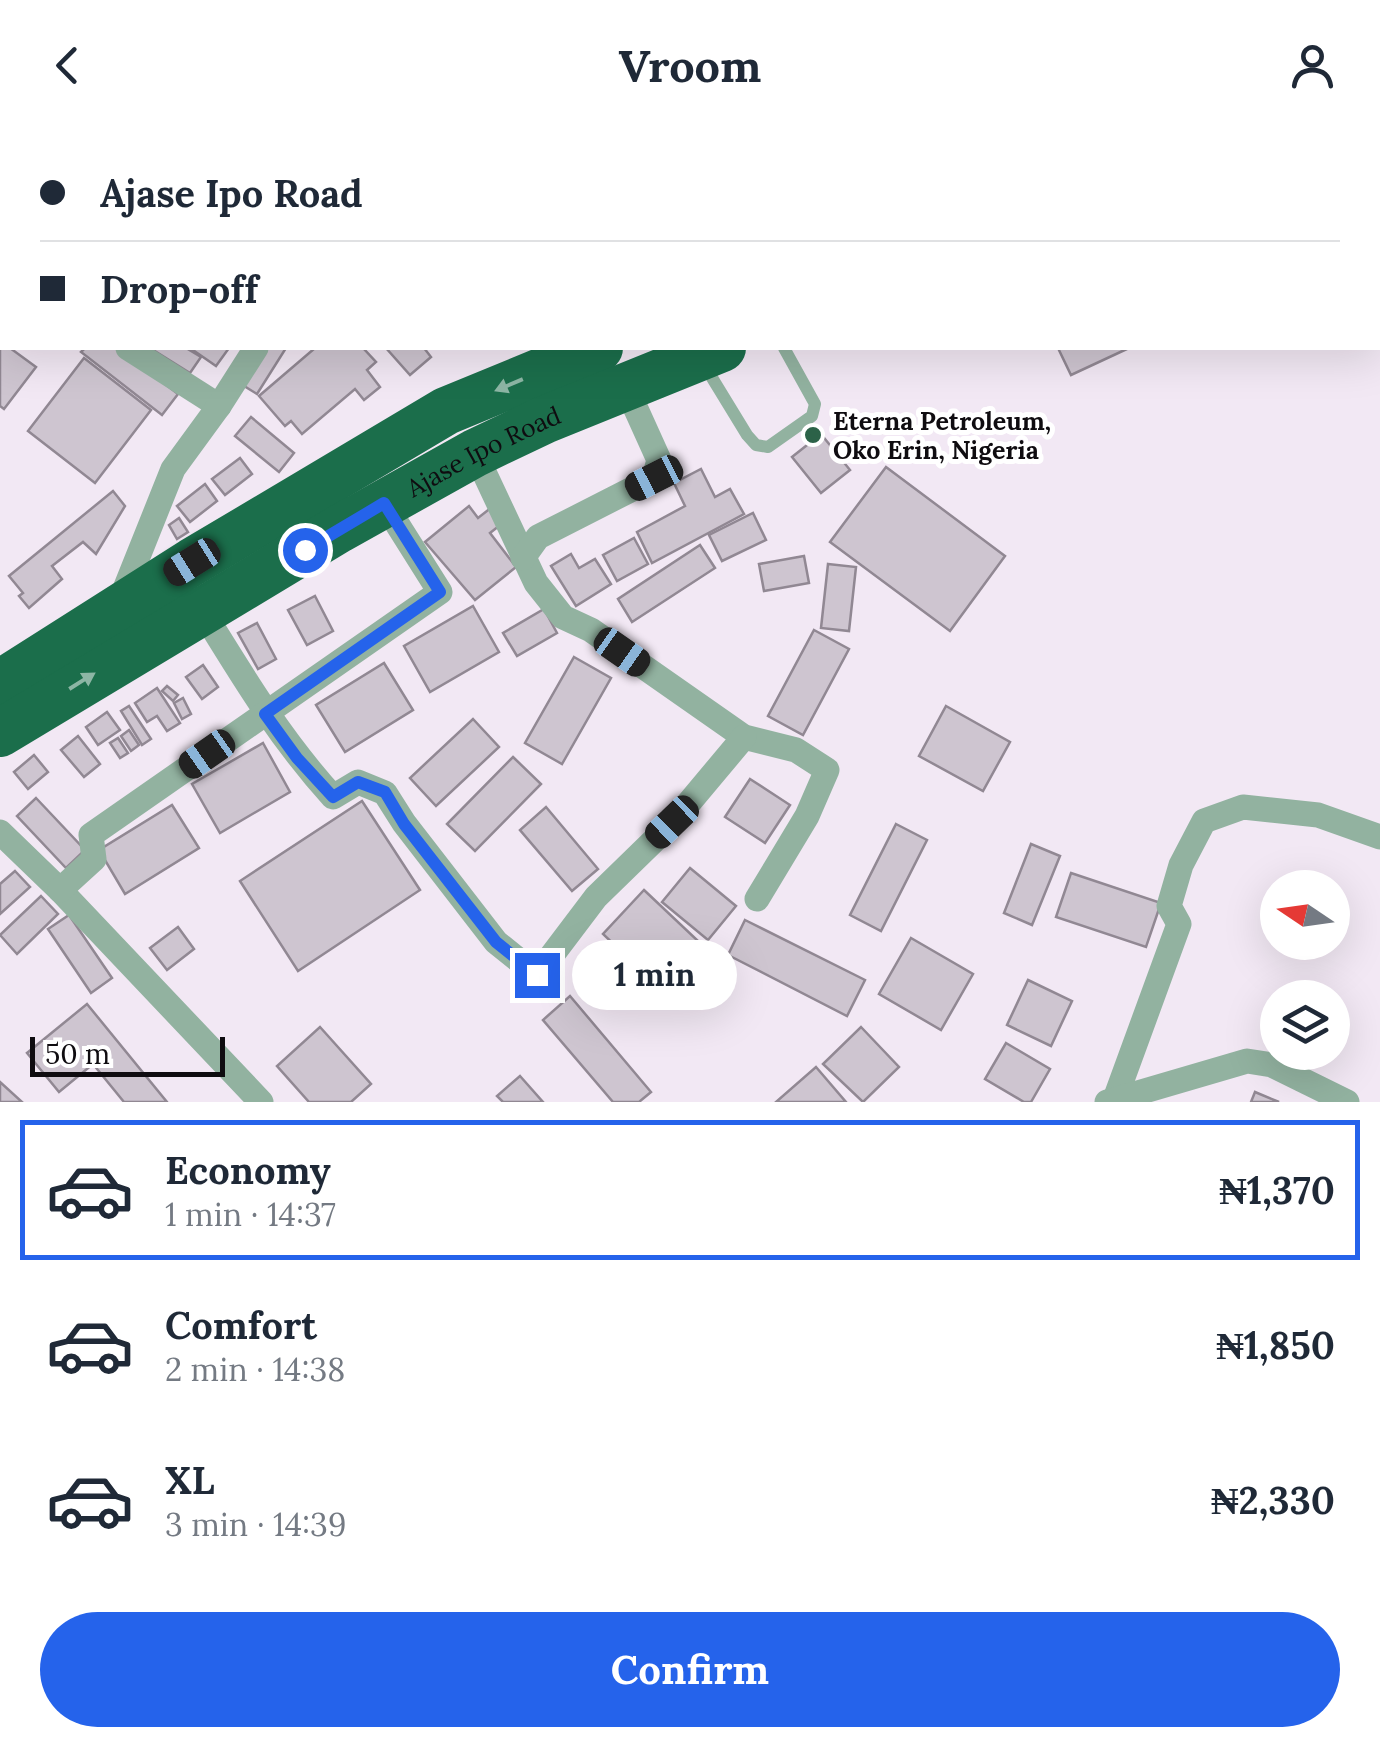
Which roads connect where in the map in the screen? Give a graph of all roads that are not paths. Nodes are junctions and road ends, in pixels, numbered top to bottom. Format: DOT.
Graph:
graph roads {
  1 [pos="131,350"];
  2 [pos="255,350"];
  3 [pos="594,350"];
  4 [pos="785,350"];
  5 [pos="710,352"];
  6 [pos="626,387"];
  7 [pos="220,406"];
  8 [pos="476,453"];
  9 [pos="384,503"];
  10 [pos="329,508"];
  11 [pos="523,558"];
  12 [pos="117,609"];
  13 [pos="202,612"];
  14 [pos="0,684"];
  15 [pos="265,714"];
  16 [pos="0,734"];
  17 [pos="744,737"];
  18 [pos="0,832"];
  19 [pos="1380,837"];
  20 [pos="60,890"];
  21 [pos="757,899"];
  22 [pos="1111,1100"];
  23 [pos="261,1102"];
  24 [pos="1347,1102"];
  1 -- 7 [label="street"];
  2 -- 7 [label="street"];
  3 -- 10 [label="highway, Ajase Ipo Road, one-way"];
  4 -- 5 [label="lane"];
  5 -- 6 [label="highway, Ajase Ipo Road"];
  6 -- 8 [label="highway, Ajase Ipo Road"];
  6 -- 11 [label="street"];
  7 -- 12 [label="street"];
  8 -- 9 [label="highway, Ajase Ipo Road"];
  8 -- 11 [label="street"];
  9 -- 10 [label="highway, Ajase Ipo Road"];
  9 -- 15 [label="street"];
  10 -- 12 [label="highway, Ajase Ipo Road"];
  10 -- 13 [label="highway, Ajase Ipo Road"];
  11 -- 17 [label="street"];
  12 -- 14 [label="highway, Ajase Ipo Road"];
  13 -- 15 [label="street"];
  16 -- 13 [label="highway, Ajase Ipo Road, one-way"];
  15 -- 17 [label="street"];
  15 -- 20 [label="street"];
  17 -- 21 [label="street"];
  18 -- 20 [label="street"];
  19 -- 22 [label="street"];
  20 -- 23 [label="street"];
  22 -- 24 [label="street"];
}
